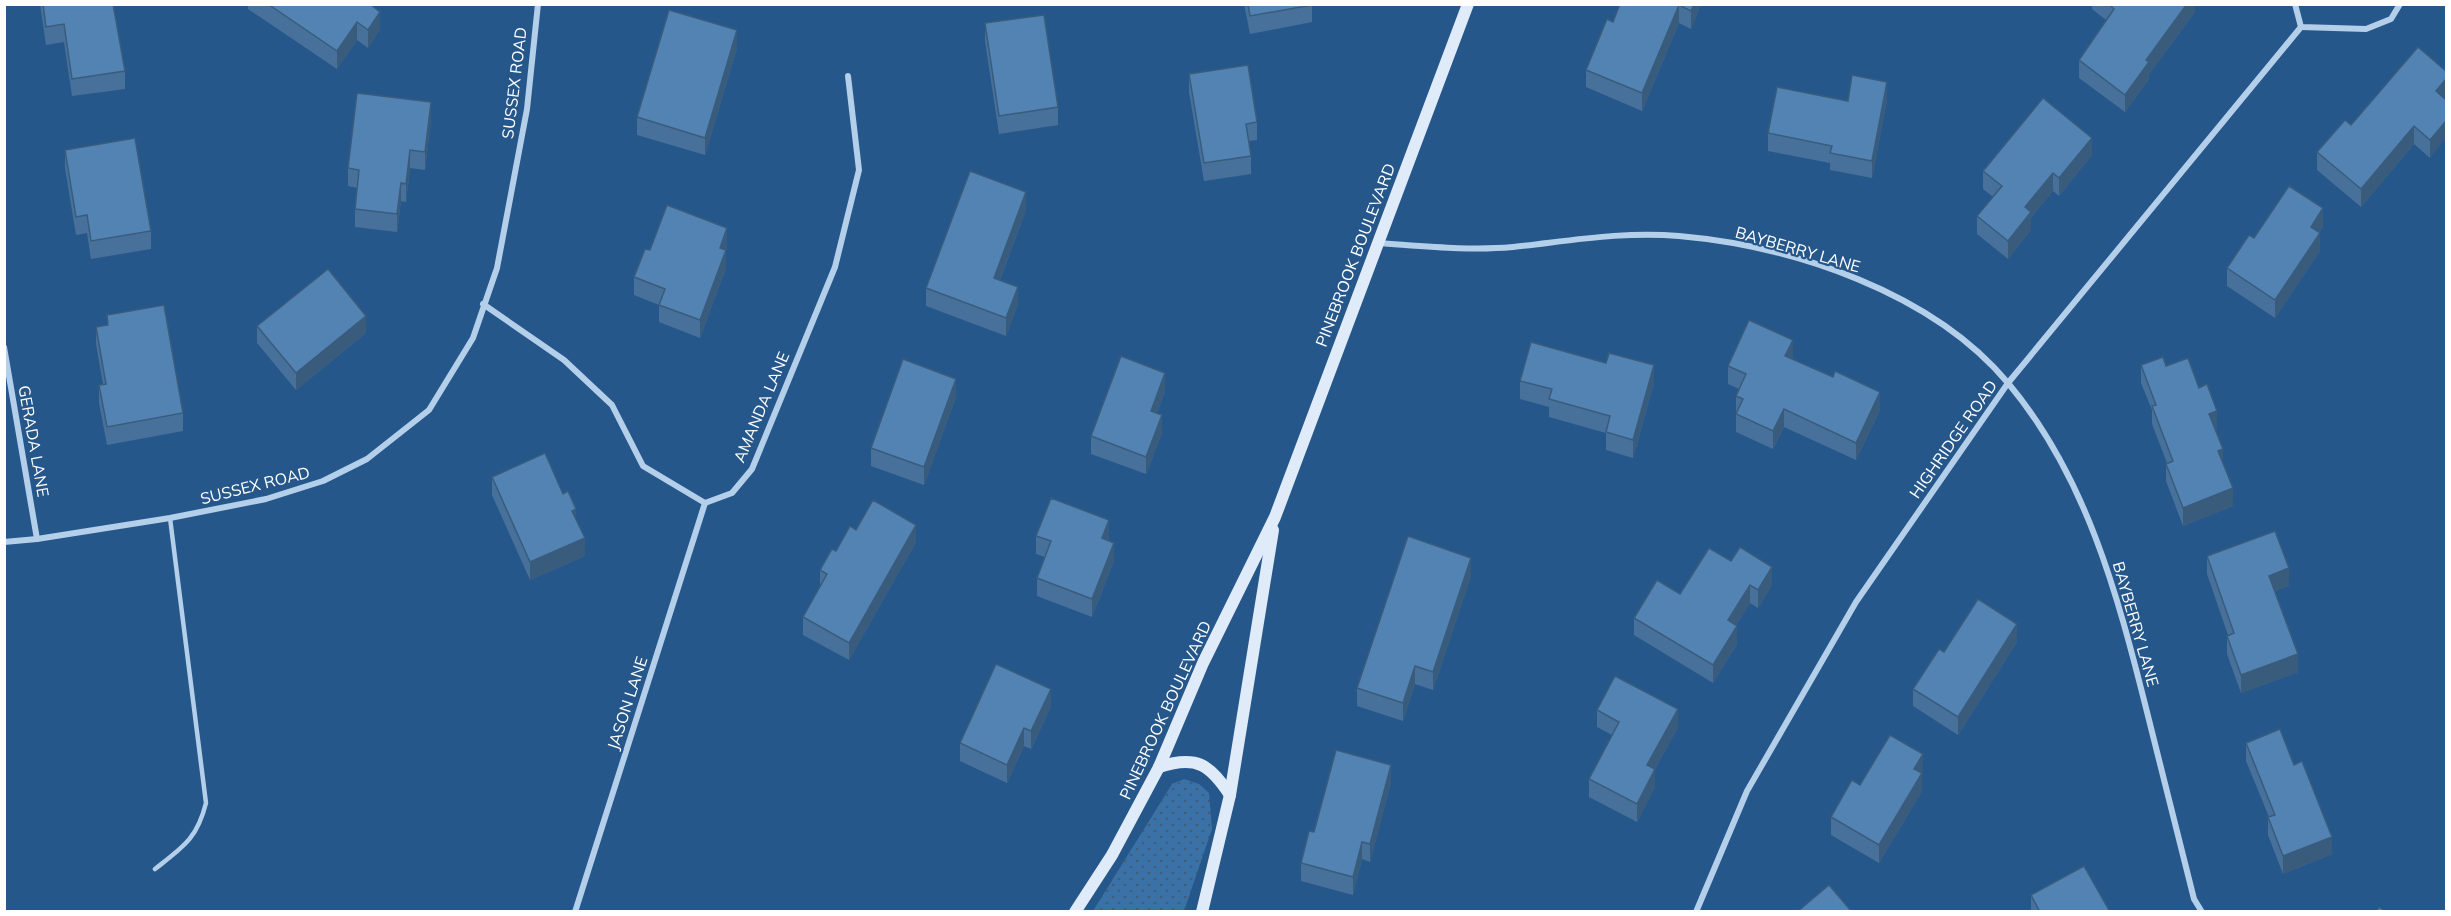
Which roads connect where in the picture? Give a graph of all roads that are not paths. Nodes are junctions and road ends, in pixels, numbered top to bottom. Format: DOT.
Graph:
graph roads {
  1 [pos="538,4"];
  2 [pos="1467,4"];
  3 [pos="2295,4"];
  4 [pos="2400,4"];
  5 [pos="2301,27"];
  6 [pos="848,76"];
  7 [pos="1377,243"];
  8 [pos="483,304"];
  9 [pos="4,347"];
  10 [pos="2008,383"];
  11 [pos="705,503"];
  12 [pos="1275,517"];
  13 [pos="170,518"];
  14 [pos="37,539"];
  15 [pos="4,542"];
  16 [pos="1159,767"];
  17 [pos="1230,795"];
  18 [pos="155,869"];
  19 [pos="575,912"];
  20 [pos="1075,912"];
  21 [pos="1202,912"];
  22 [pos="1696,912"];
  23 [pos="2202,912"];
  1 -- 8 [label="street, SUSSEX ROAD"];
  2 -- 7 [label="street, PINEBROOK BOULEVARD"];
  3 -- 5 [label="street"];
  4 -- 5 [label="street"];
  5 -- 10 [label="street, HIGHRIDGE ROAD"];
  6 -- 11 [label="street, AMANDA LANE"];
  7 -- 10 [label="street, BAYBERRY LANE"];
  7 -- 12 [label="street, PINEBROOK BOULEVARD"];
  8 -- 11 [label="street"];
  8 -- 13 [label="street, SUSSEX ROAD"];
  9 -- 14 [label="street, GERADA LANE"];
  10 -- 22 [label="street, HIGHRIDGE ROAD"];
  10 -- 23 [label="street, BAYBERRY LANE"];
  11 -- 19 [label="street, JASON LANE"];
  12 -- 16 [label="street, PINEBROOK BOULEVARD"];
  12 -- 17 [label="street, PINEBROOK BOULEVARD"];
  13 -- 14 [label="street, SUSSEX ROAD"];
  13 -- 18 [label="lane"];
  14 -- 15 [label="street, SUSSEX ROAD"];
  16 -- 17 [label="street"];
  16 -- 20 [label="street, PINEBROOK BOULEVARD"];
  17 -- 21 [label="street, PINEBROOK BOULEVARD"];
}
